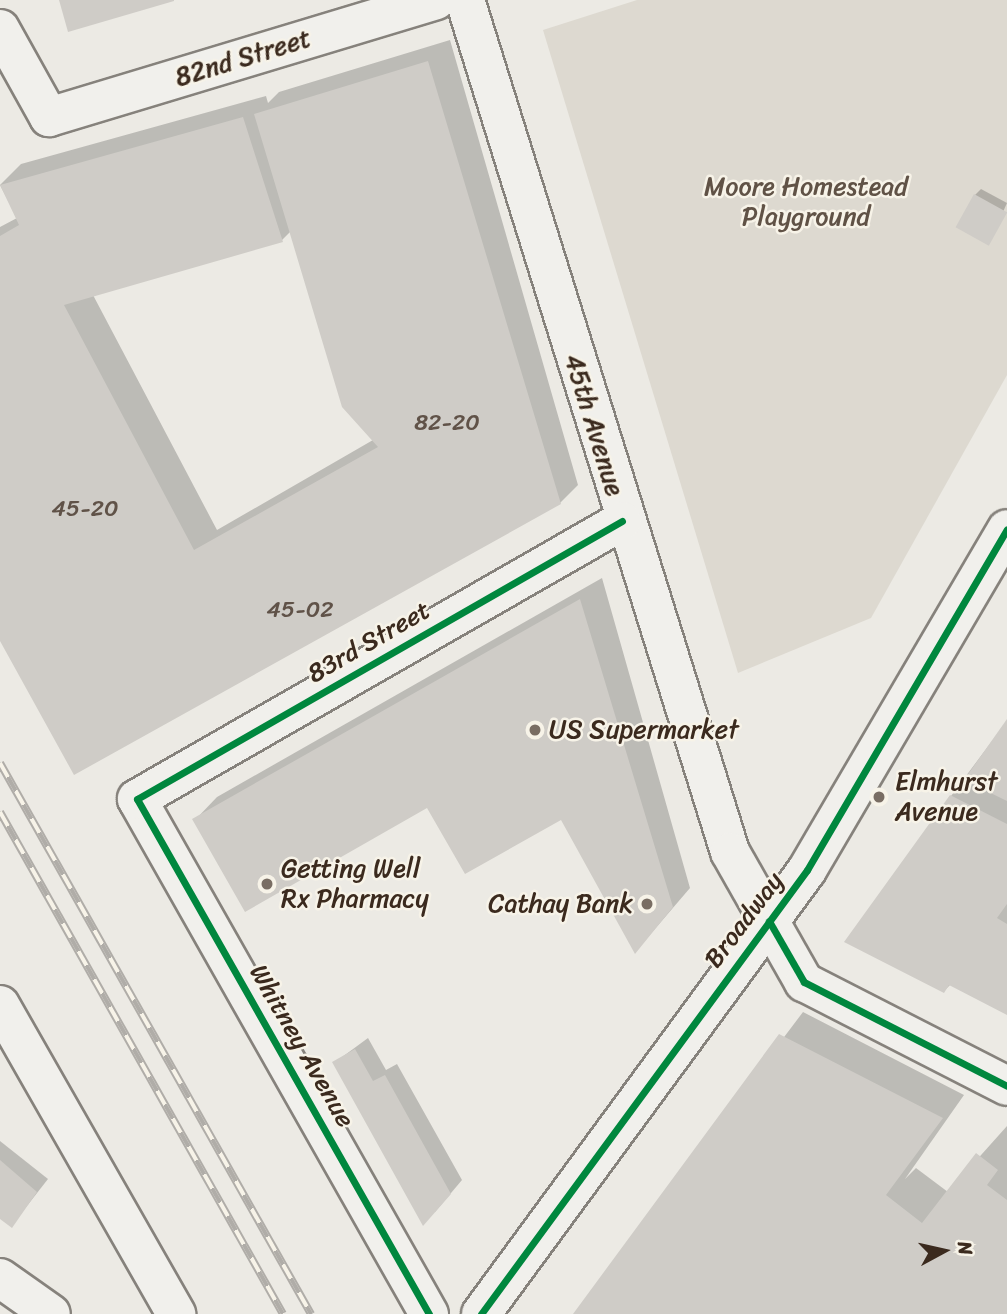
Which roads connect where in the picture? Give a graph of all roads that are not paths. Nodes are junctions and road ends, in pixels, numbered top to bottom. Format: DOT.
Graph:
graph roads {
  1 [pos="436,0"];
  2 [pos="465,0"];
  3 [pos="0,29"];
  4 [pos="622,521"];
  5 [pos="1007,529"];
  6 [pos="137,799"];
  7 [pos="769,921"];
  8 [pos="0,1005"];
  9 [pos="1007,1086"];
  10 [pos="0,1278"];
  11 [pos="51,1314"];
  12 [pos="176,1314"];
  13 [pos="429,1314"];
  14 [pos="481,1314"];
  1 -- 3 [label="street, 82nd Street"];
  2 -- 4 [label="street, 45th Avenue"];
  4 -- 6 [label="street, 83rd Street"];
  4 -- 7 [label="street, 45th Avenue"];
  5 -- 7 [label="street, Broadway"];
  6 -- 13 [label="street, Whitney Avenue"];
  7 -- 9 [label="street"];
  7 -- 14 [label="street, Broadway"];
  8 -- 12 [label="street"];
  10 -- 11 [label="street"];
}
